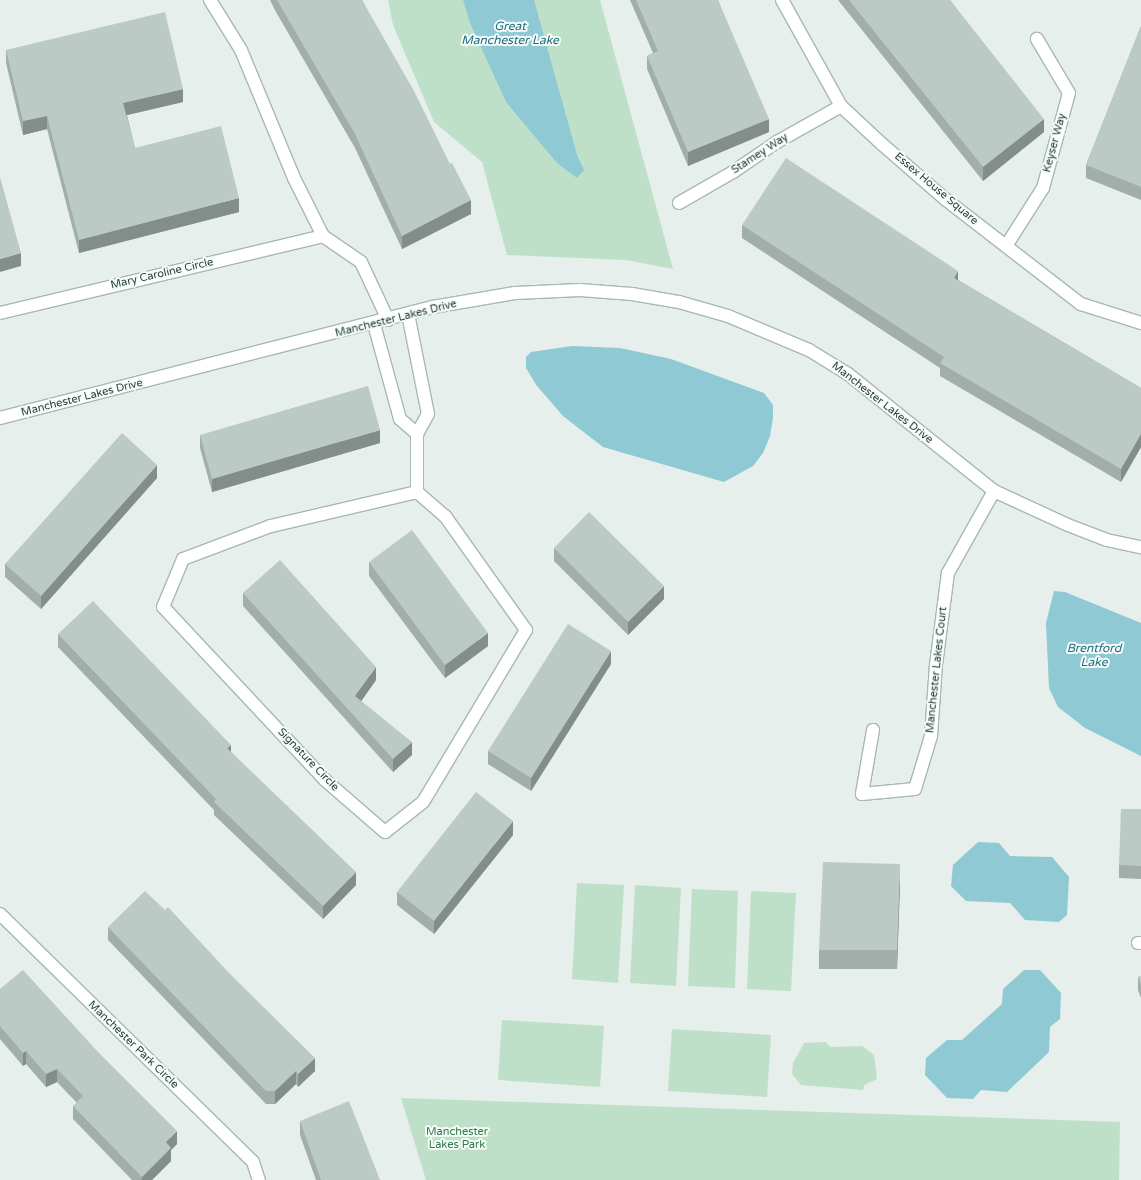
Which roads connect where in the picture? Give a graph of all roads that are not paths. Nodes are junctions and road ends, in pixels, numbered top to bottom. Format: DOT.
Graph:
graph roads {
  1 [pos="210,0"];
  2 [pos="782,0"];
  3 [pos="1037,39"];
  4 [pos="841,106"];
  5 [pos="679,203"];
  6 [pos="324,236"];
  7 [pos="1006,246"];
  8 [pos="0,313"];
  9 [pos="408,314"];
  10 [pos="388,320"];
  11 [pos="1141,323"];
  12 [pos="374,324"];
  13 [pos="0,418"];
  14 [pos="417,434"];
  15 [pos="994,491"];
  16 [pos="417,492"];
  17 [pos="1141,547"];
  18 [pos="873,730"];
  19 [pos="0,914"];
  20 [pos="259,1180"];
  1 -- 6 [label="street"];
  2 -- 4 [label="street, Essex House Square"];
  3 -- 7 [label="street, Keyser Way"];
  4 -- 5 [label="street, Stamey Way"];
  4 -- 7 [label="street, Essex House Square"];
  6 -- 8 [label="street, Mary Caroline Circle"];
  6 -- 10 [label="street"];
  7 -- 11 [label="street, Essex House Square"];
  9 -- 10 [label="street, Manchester Lakes Drive"];
  9 -- 14 [label="street"];
  9 -- 15 [label="street, Manchester Lakes Drive"];
  10 -- 12 [label="street, Manchester Lakes Drive"];
  12 -- 13 [label="street, Manchester Lakes Drive"];
  12 -- 14 [label="street"];
  14 -- 16 [label="street"];
  15 -- 17 [label="street, Manchester Lakes Drive"];
  15 -- 18 [label="street, Manchester Lakes Court"];
  16 -- 16 [label="street, Signature Circle"];
  19 -- 20 [label="street, Manchester Park Circle"];
}
